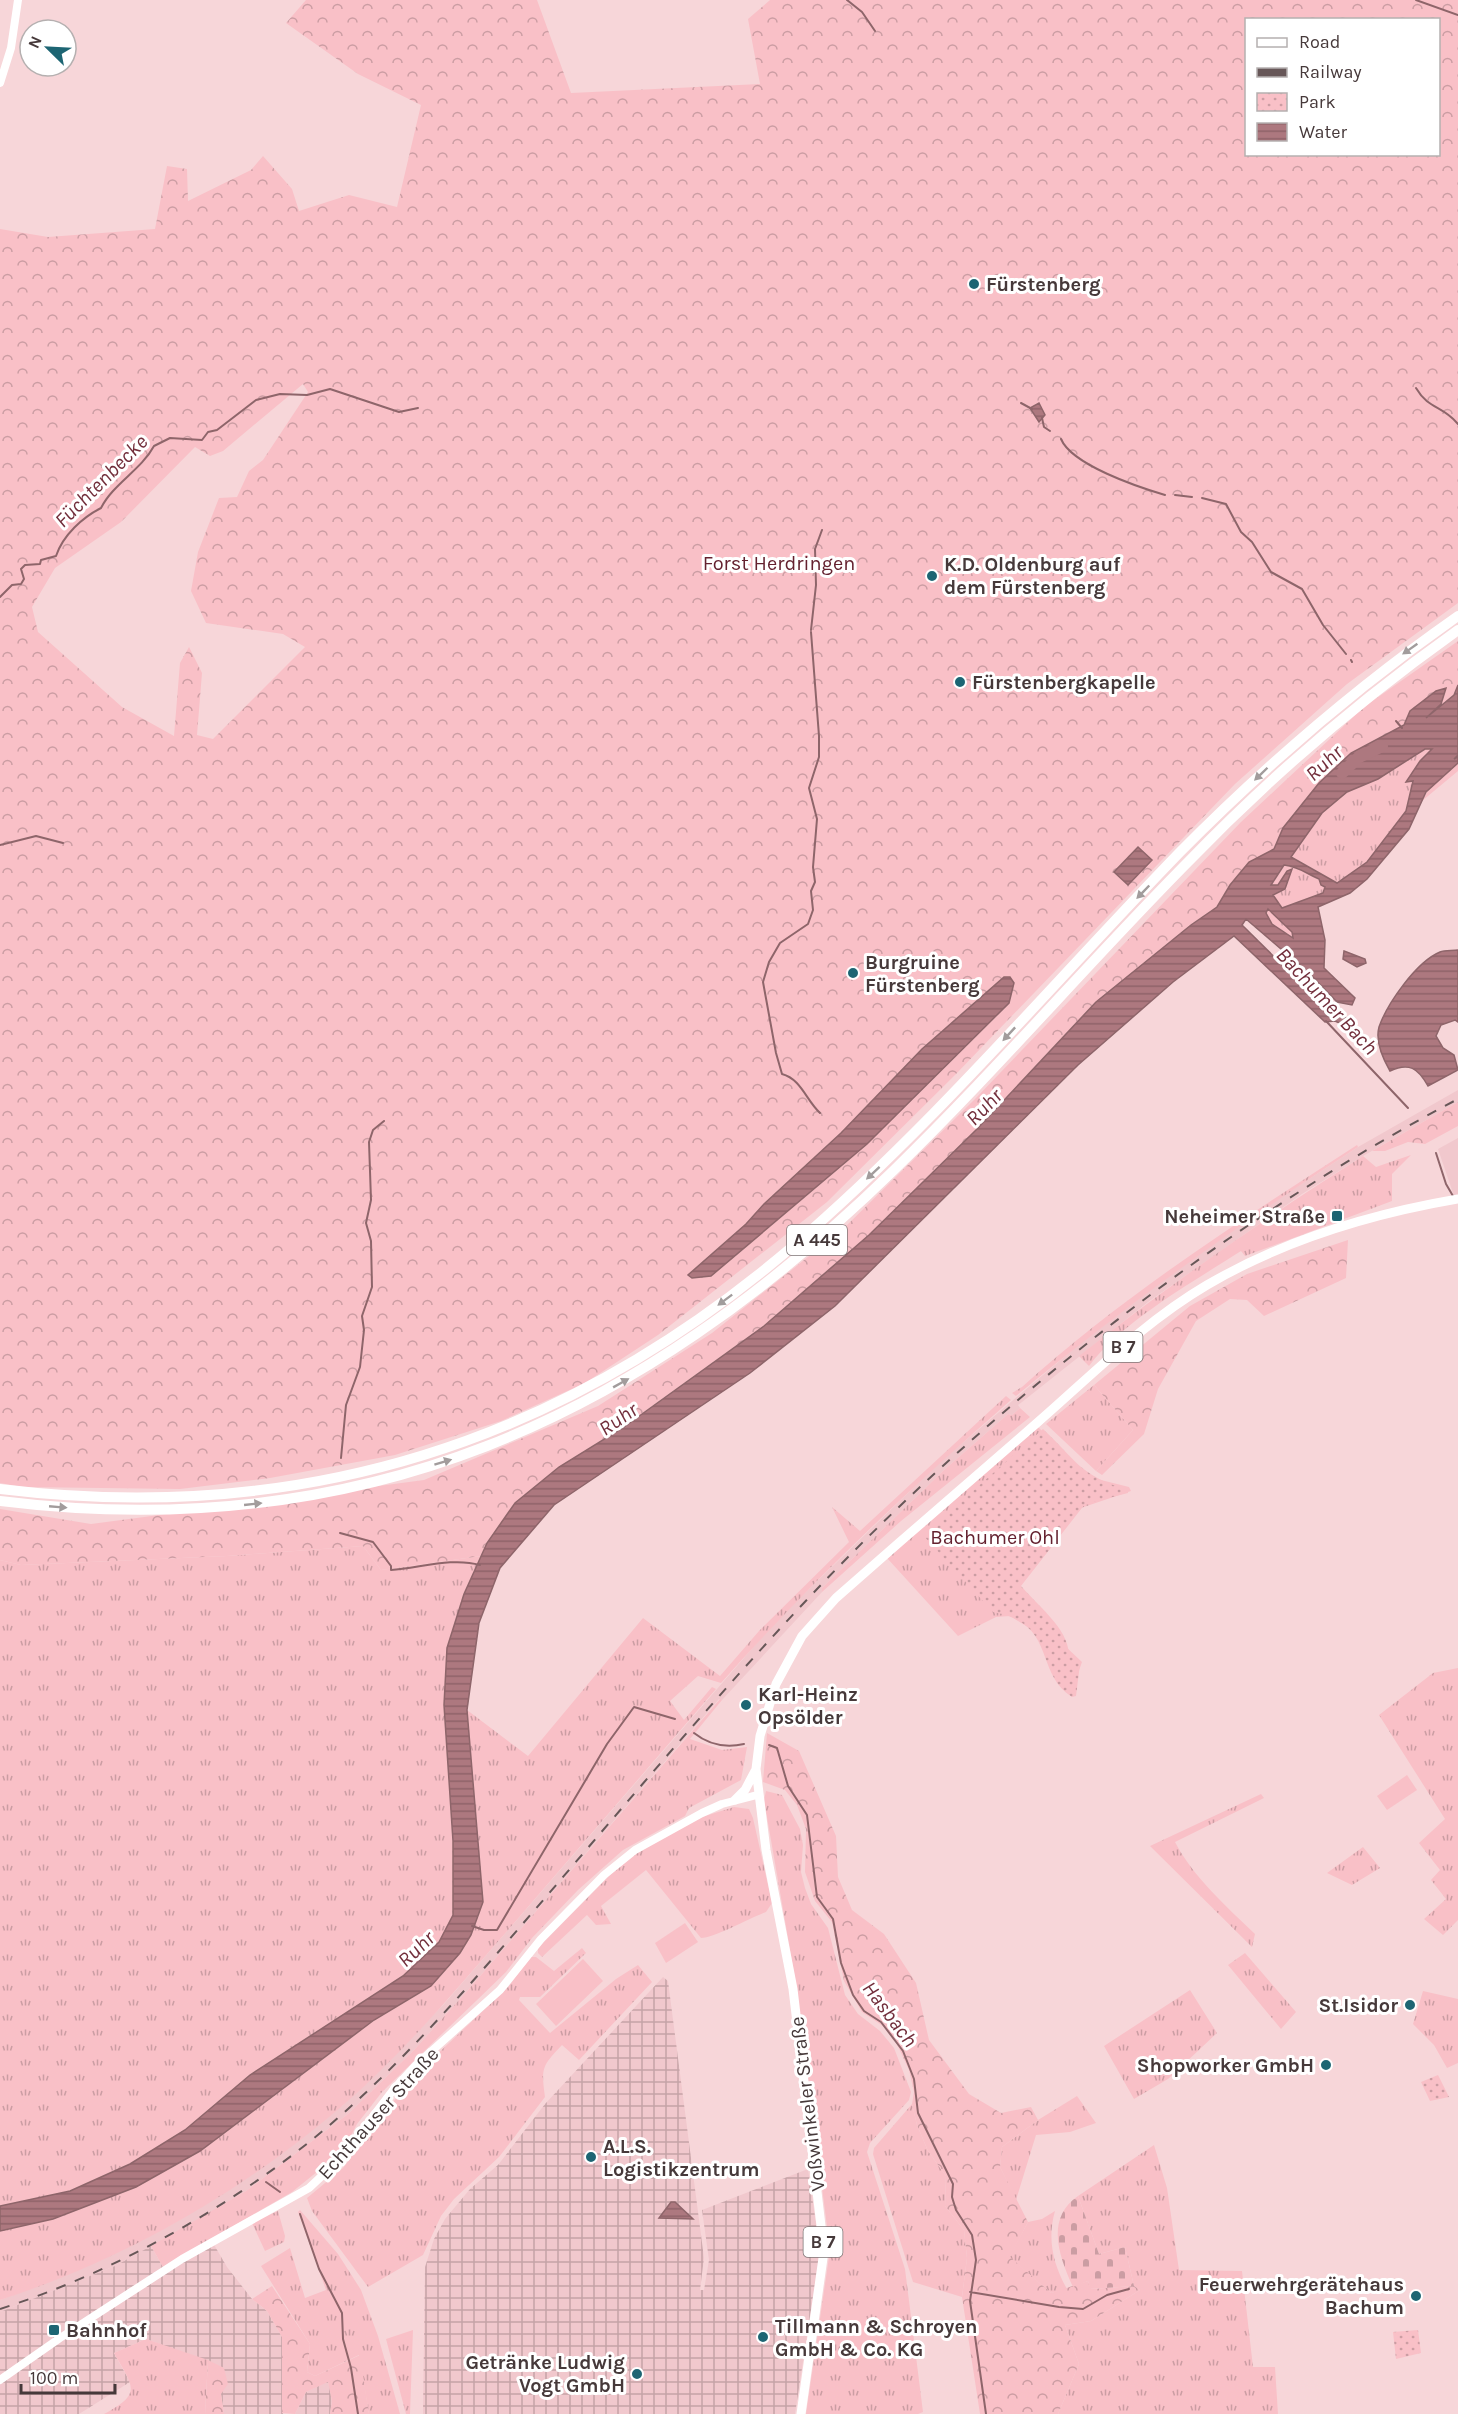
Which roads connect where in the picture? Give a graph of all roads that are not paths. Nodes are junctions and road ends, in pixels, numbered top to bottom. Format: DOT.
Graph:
graph roads {
  1 [pos="18,0"];
  2 [pos="0,84"];
  3 [pos="1458,616"];
  4 [pos="1458,630"];
  5 [pos="1458,1198"];
  6 [pos="0,1489"];
  7 [pos="0,1501"];
  8 [pos="756,1769"];
  9 [pos="757,1795"];
  10 [pos="735,1800"];
  11 [pos="0,2380"];
  12 [pos="801,2414"];
  1 -- 2 [label="main road"];
  3 -- 6 [label="highway, A 445, one-way"];
  7 -- 4 [label="highway, A 445, one-way"];
  5 -- 8 [label="main road, B 7"];
  8 -- 9 [label="main road, B 7"];
  8 -- 10 [label="main road"];
  9 -- 10 [label="main road, Echthauser Straße"];
  9 -- 12 [label="main road, Voßwinkeler Straße / B 7"];
  10 -- 11 [label="main road, Echthauser Straße"];
}
